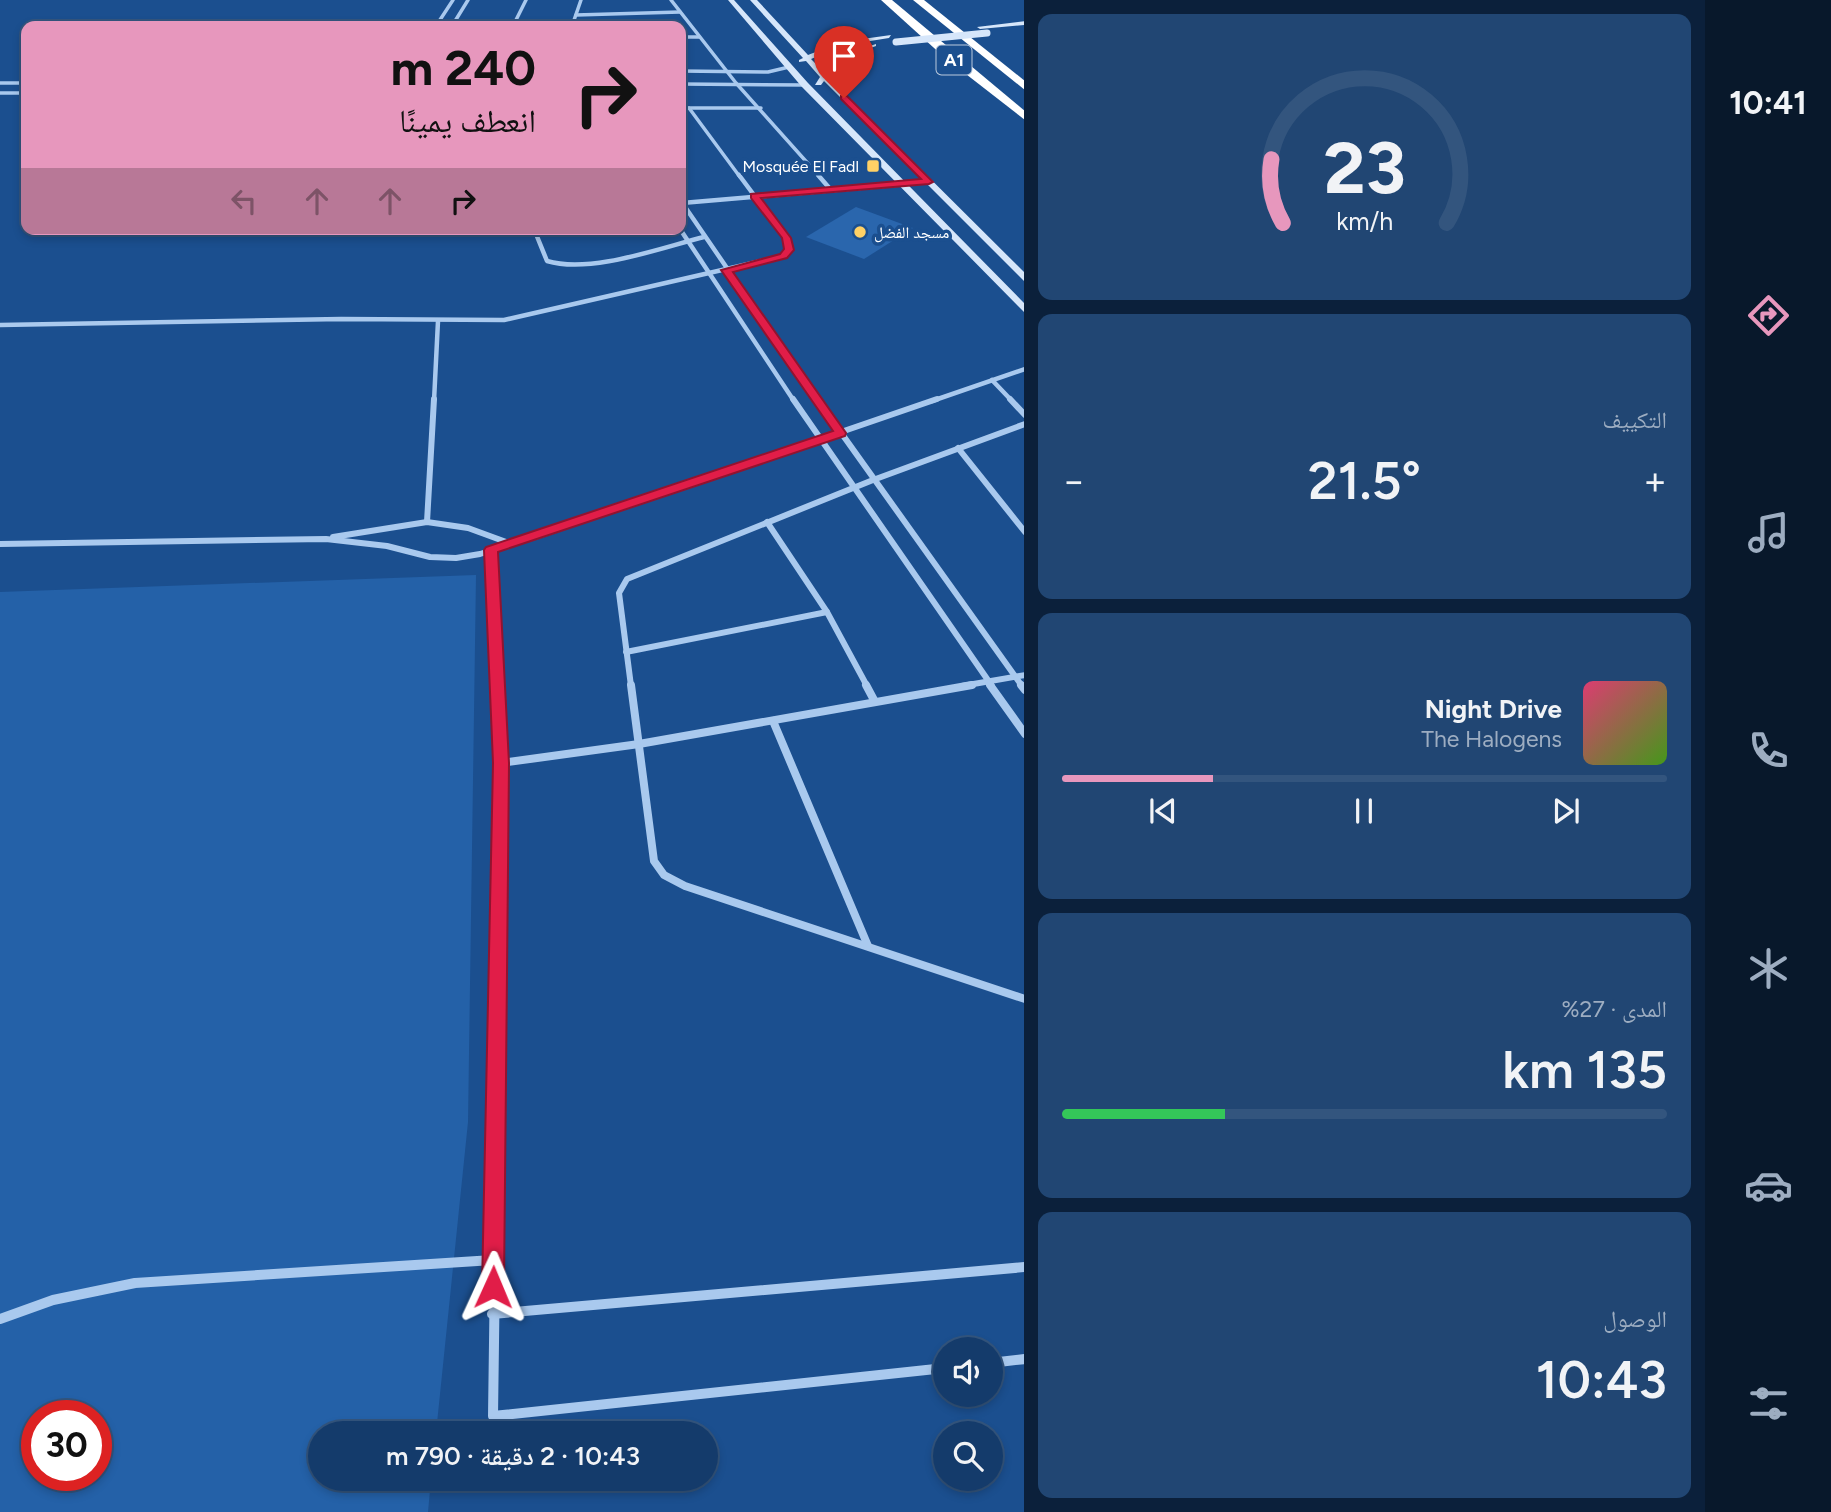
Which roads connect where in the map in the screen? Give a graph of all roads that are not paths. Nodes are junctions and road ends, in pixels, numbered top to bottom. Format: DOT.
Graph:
graph roads {
  1 [pos="453,0"];
  2 [pos="468,0"];
  3 [pos="526,0"];
  4 [pos="581,0"];
  5 [pos="671,0"];
  6 [pos="731,0"];
  7 [pos="753,0"];
  8 [pos="886,0"];
  9 [pos="918,0"];
  10 [pos="680,12"];
  11 [pos="576,15"];
  12 [pos="439,21"];
  13 [pos="455,21"];
  14 [pos="516,21"];
  15 [pos="574,21"];
  16 [pos="1024,23"];
  17 [pos="1024,29"];
  18 [pos="983,30"];
  19 [pos="686,37"];
  20 [pos="699,37"];
  21 [pos="807,58"];
  22 [pos="789,67"];
  23 [pos="686,71"];
  24 [pos="725,71"];
  25 [pos="825,78"];
  26 [pos="0,83"];
  27 [pos="21,83"];
  28 [pos="736,83"];
  29 [pos="686,84"];
  30 [pos="805,85"];
  31 [pos="1024,87"];
  32 [pos="0,93"];
  33 [pos="21,93"];
  34 [pos="689,108"];
  35 [pos="761,108"];
  36 [pos="1024,117"];
  37 [pos="929,182"];
  38 [pos="900,185"];
  39 [pos="831,190"];
  40 [pos="754,196"];
  41 [pos="686,202"];
  42 [pos="686,209"];
  43 [pos="536,235"];
  44 [pos="684,235"];
  45 [pos="704,236"];
  46 [pos="687,241"];
  47 [pos="726,270"];
  48 [pos="710,274"];
  49 [pos="1024,279"];
  50 [pos="1024,310"];
  51 [pos="438,321"];
  52 [pos="0,326"];
  53 [pos="1024,369"];
  54 [pos="992,380"];
  55 [pos="1024,415"];
  56 [pos="1024,424"];
  57 [pos="840,433"];
  58 [pos="820,440"];
  59 [pos="958,448"];
  60 [pos="873,480"];
  61 [pos="855,488"];
  62 [pos="427,522"];
  63 [pos="767,522"];
  64 [pos="1024,532"];
  65 [pos="326,539"];
  66 [pos="511,543"];
  67 [pos="0,544"];
  68 [pos="491,550"];
  69 [pos="827,612"];
  70 [pos="626,652"];
  71 [pos="1024,675"];
  72 [pos="1015,677"];
  73 [pos="988,682"];
  74 [pos="1024,690"];
  75 [pos="874,700"];
  76 [pos="773,721"];
  77 [pos="1024,734"];
  78 [pos="639,744"];
  79 [pos="501,763"];
  80 [pos="868,946"];
  81 [pos="1024,999"];
  82 [pos="493,1261"];
  83 [pos="1024,1266"];
  84 [pos="492,1314"];
  85 [pos="0,1319"];
  86 [pos="1024,1359"];
  87 [pos="1003,1361"];
  88 [pos="933,1369"];
  1 -- 12 [label="street"];
  2 -- 13 [label="street"];
  3 -- 14 [label="street"];
  4 -- 11 [label="street"];
  5 -- 10 [label="street"];
  6 -- 22 [label="street"];
  7 -- 21 [label="street"];
  8 -- 36 [label="highway, A1"];
  9 -- 31 [label="highway, A1"];
  10 -- 11 [label="street"];
  10 -- 20 [label="street"];
  11 -- 15 [label="street"];
  16 -- 18 [label="street"];
  17 -- 18 [label="street"];
  18 -- 21 [label="street"];
  18 -- 25 [label="street, bridge"];
  19 -- 20 [label="street"];
  20 -- 24 [label="street"];
  21 -- 22 [label="street"];
  21 -- 25 [label="street"];
  22 -- 24 [label="street"];
  22 -- 30 [label="street"];
  23 -- 24 [label="street"];
  24 -- 28 [label="street"];
  25 -- 30 [label="street"];
  25 -- 37 [label="street"];
  26 -- 27 [label="street"];
  28 -- 29 [label="street"];
  28 -- 30 [label="street"];
  28 -- 35 [label="street"];
  30 -- 38 [label="street"];
  32 -- 33 [label="street"];
  34 -- 35 [label="street"];
  34 -- 40 [label="street"];
  35 -- 39 [label="street"];
  37 -- 38 [label="street"];
  37 -- 49 [label="street"];
  38 -- 39 [label="street"];
  38 -- 50 [label="street"];
  39 -- 40 [label="street"];
  40 -- 41 [label="street"];
  40 -- 47 [label="street"];
  42 -- 45 [label="street"];
  43 -- 46 [label="street"];
  44 -- 46 [label="street"];
  45 -- 46 [label="street"];
  45 -- 47 [label="street"];
  46 -- 48 [label="street"];
  47 -- 48 [label="street"];
  47 -- 57 [label="street"];
  48 -- 51 [label="street"];
  48 -- 58 [label="street"];
  51 -- 52 [label="street"];
  51 -- 62 [label="street"];
  53 -- 54 [label="street"];
  54 -- 55 [label="street"];
  54 -- 57 [label="street"];
  56 -- 59 [label="street"];
  57 -- 58 [label="street"];
  57 -- 60 [label="street"];
  58 -- 61 [label="street"];
  58 -- 66 [label="street"];
  59 -- 60 [label="street"];
  59 -- 64 [label="street"];
  60 -- 61 [label="street"];
  60 -- 72 [label="street"];
  61 -- 63 [label="street"];
  61 -- 73 [label="street"];
  62 -- 65 [label="street"];
  62 -- 66 [label="street"];
  63 -- 69 [label="street"];
  63 -- 70 [label="street"];
  65 -- 67 [label="street"];
  65 -- 68 [label="street"];
  66 -- 68 [label="street"];
  68 -- 79 [label="street"];
  69 -- 70 [label="street"];
  69 -- 75 [label="street"];
  70 -- 78 [label="street"];
  71 -- 72 [label="street"];
  72 -- 73 [label="street"];
  72 -- 74 [label="street"];
  73 -- 75 [label="street"];
  73 -- 77 [label="street"];
  75 -- 76 [label="street"];
  76 -- 78 [label="street"];
  76 -- 80 [label="street"];
  78 -- 79 [label="street"];
  78 -- 80 [label="street"];
  79 -- 82 [label="street"];
  80 -- 81 [label="street"];
  82 -- 84 [label="street"];
  82 -- 85 [label="street"];
  83 -- 84 [label="street"];
  84 -- 88 [label="street"];
  86 -- 87 [label="street"];
}
